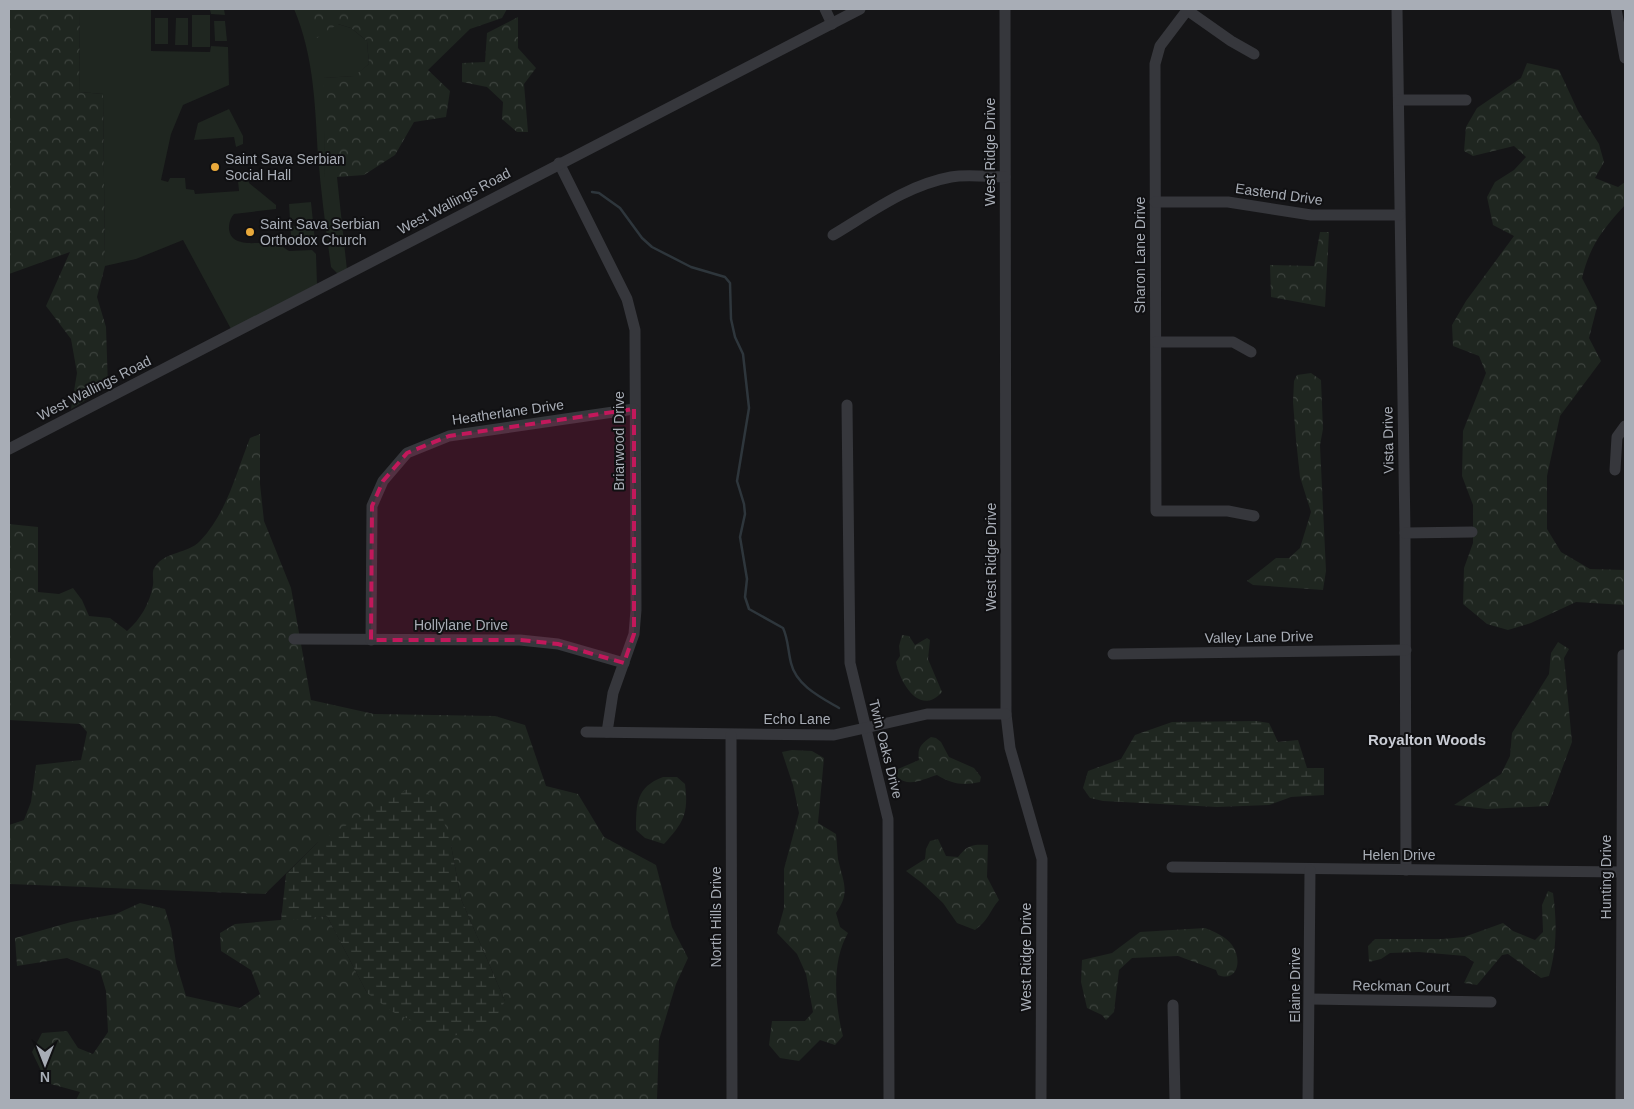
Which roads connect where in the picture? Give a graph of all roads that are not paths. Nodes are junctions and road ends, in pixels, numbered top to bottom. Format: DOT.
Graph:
graph roads {
  1 [pos="825,9"];
  2 [pos="860,9"];
  3 [pos="1005,9"];
  4 [pos="1187,9"];
  5 [pos="1397,9"];
  6 [pos="1616,9"];
  7 [pos="832,24"];
  8 [pos="1254,54"];
  9 [pos="1625,58"];
  10 [pos="1399,100"];
  11 [pos="1466,100"];
  12 [pos="559,163"];
  13 [pos="1005,177"];
  14 [pos="1155,202"];
  15 [pos="1399,216"];
  16 [pos="833,235"];
  17 [pos="1156,342"];
  18 [pos="1251,352"];
  19 [pos="847,405"];
  20 [pos="634,409"];
  21 [pos="1625,426"];
  22 [pos="9,449"];
  23 [pos="1615,470"];
  24 [pos="1254,516"];
  25 [pos="1472,532"];
  26 [pos="1405,533"];
  27 [pos="294,639"];
  28 [pos="371,640"];
  29 [pos="1406,650"];
  30 [pos="1113,654"];
  31 [pos="1623,654"];
  32 [pos="624,663"];
  33 [pos="1006,714"];
  34 [pos="866,729"];
  35 [pos="586,732"];
  36 [pos="608,732"];
  37 [pos="731,735"];
  38 [pos="1172,867"];
  39 [pos="1310,870"];
  40 [pos="1406,870"];
  41 [pos="1623,872"];
  42 [pos="1310,1000"];
  43 [pos="1491,1002"];
  44 [pos="1173,1005"];
  45 [pos="732,1100"];
  46 [pos="889,1100"];
  47 [pos="1041,1100"];
  48 [pos="1175,1100"];
  49 [pos="1308,1100"];
  50 [pos="1621,1100"];
  1 -- 7 [label="street"];
  2 -- 7 [label="street, West Wallings Road"];
  3 -- 13 [label="street, West Ridge Drive"];
  4 -- 8 [label="street"];
  4 -- 14 [label="street, Sharon Lane Drive"];
  5 -- 10 [label="street, Vista Drive"];
  6 -- 9 [label="street"];
  7 -- 12 [label="street, West Wallings Road"];
  10 -- 11 [label="street"];
  10 -- 15 [label="street, Vista Drive"];
  12 -- 20 [label="street, Briarwood Drive"];
  12 -- 22 [label="street, West Wallings Road"];
  13 -- 16 [label="street"];
  13 -- 33 [label="street, West Ridge Drive"];
  14 -- 15 [label="street, Eastend Drive"];
  14 -- 17 [label="street, Sharon Lane Drive"];
  15 -- 26 [label="street, Vista Drive"];
  17 -- 18 [label="street"];
  17 -- 24 [label="street, Sharon Lane Drive"];
  19 -- 34 [label="street, Twin Oaks Drive"];
  20 -- 28 [label="street, Heatherlane Drive"];
  20 -- 32 [label="street, Briarwood Drive"];
  21 -- 23 [label="street"];
  25 -- 26 [label="street"];
  26 -- 29 [label="street, Vista Drive"];
  27 -- 28 [label="street, Hollylane Drive"];
  28 -- 32 [label="street, Hollylane Drive"];
  29 -- 30 [label="street, Valley Lane Drive"];
  29 -- 40 [label="street, Vista Drive"];
  31 -- 41 [label="street, Hunting Drive"];
  32 -- 36 [label="street, Briarwood Drive"];
  33 -- 34 [label="street, Echo Lane"];
  33 -- 47 [label="street, West Ridge Drive"];
  34 -- 37 [label="street, Echo Lane"];
  34 -- 46 [label="street, Twin Oaks Drive"];
  35 -- 36 [label="street, Echo Lane"];
  36 -- 37 [label="street, Echo Lane"];
  37 -- 45 [label="street, North Hills Drive"];
  38 -- 39 [label="street, Helen Drive"];
  39 -- 40 [label="street, Helen Drive"];
  39 -- 42 [label="street, Elaine Drive"];
  40 -- 41 [label="street, Helen Drive"];
  41 -- 50 [label="street, Hunting Drive"];
  42 -- 43 [label="street, Reckman Court"];
  42 -- 49 [label="street, Elaine Drive"];
  44 -- 48 [label="street"];
}
